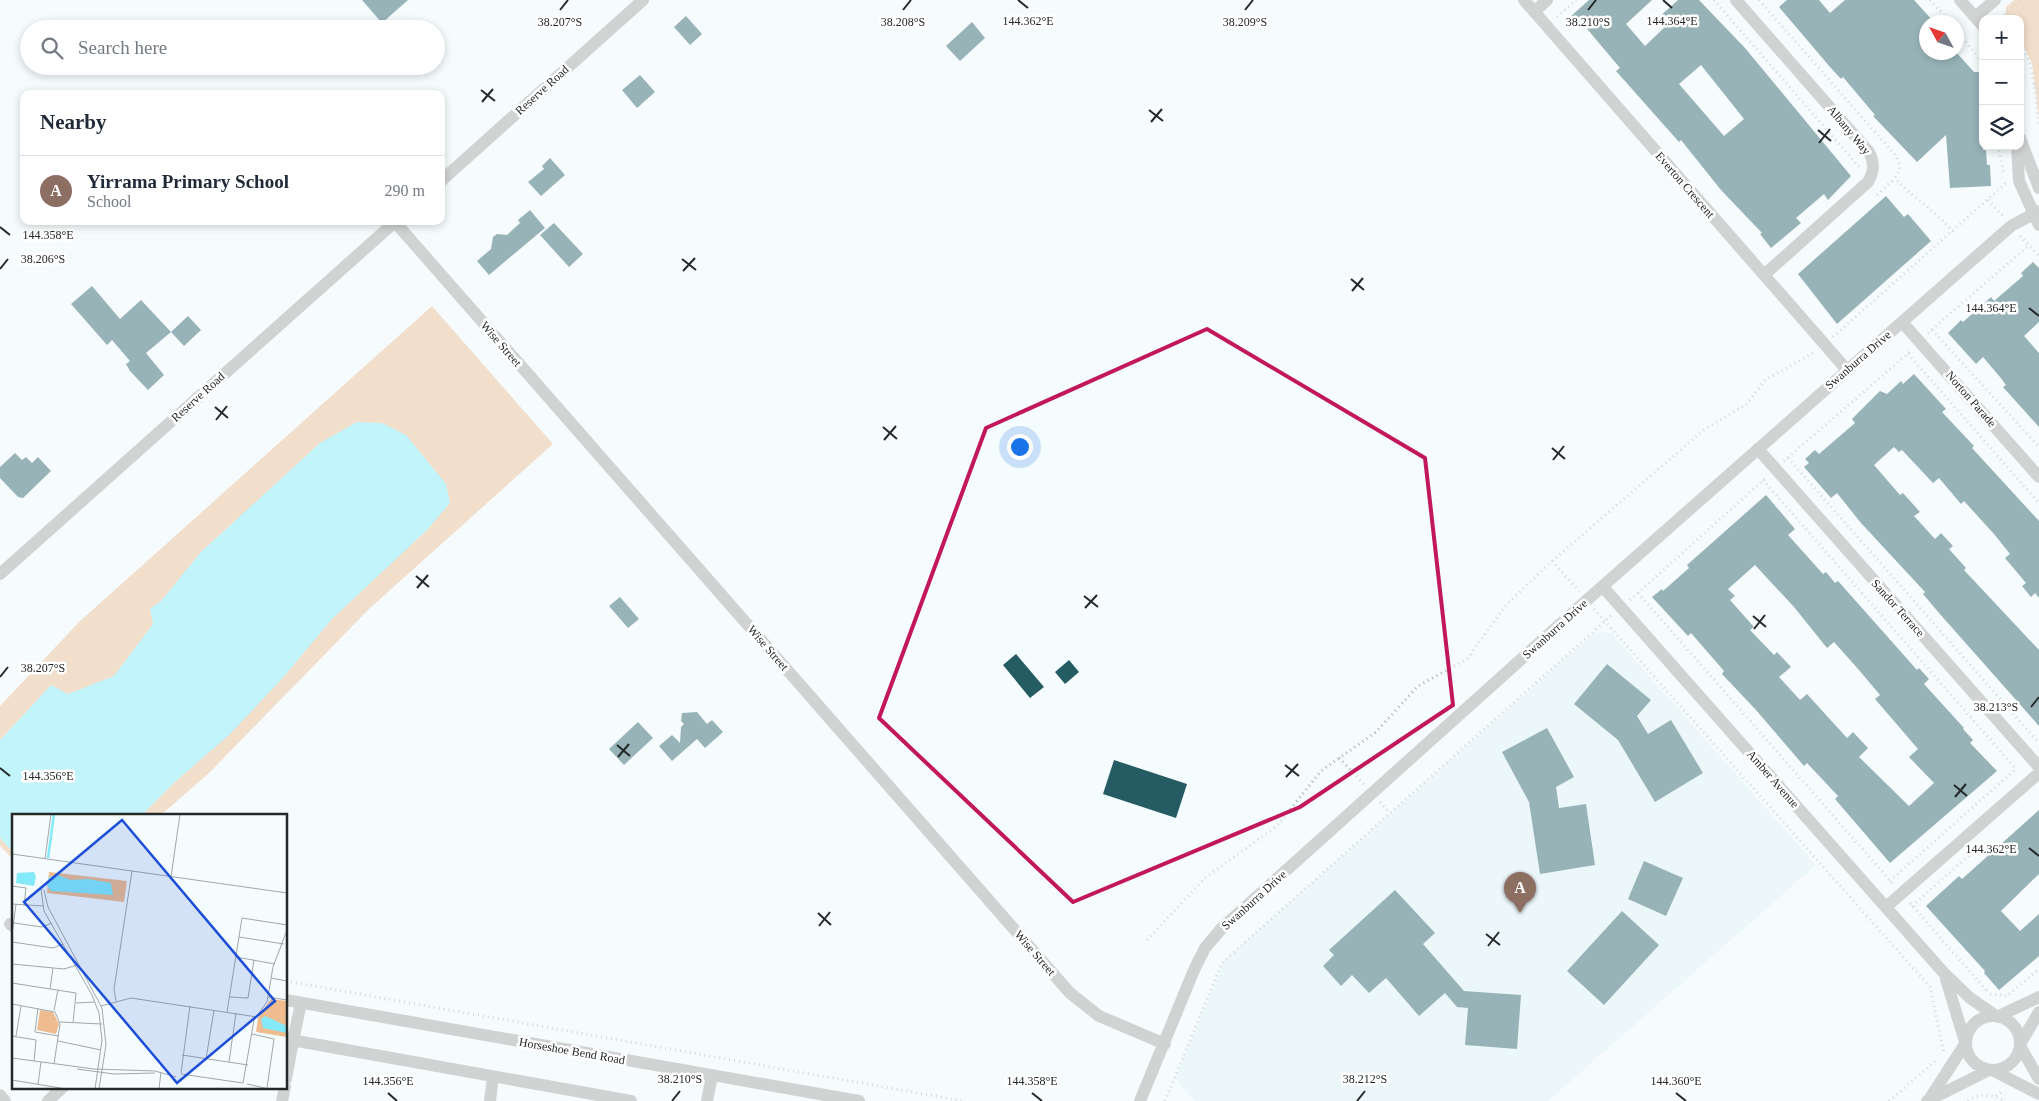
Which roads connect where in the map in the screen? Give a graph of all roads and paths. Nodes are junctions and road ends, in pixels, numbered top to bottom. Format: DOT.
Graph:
graph roads {
  1 [pos="643,0"];
  2 [pos="1524,0"];
  3 [pos="1547,0"];
  4 [pos="1576,0"];
  5 [pos="1714,0"];
  6 [pos="1736,0"];
  7 [pos="1930,0"];
  8 [pos="1960,0"];
  9 [pos="1996,0"];
  10 [pos="2022,0"];
  11 [pos="1534,12"];
  12 [pos="1944,15"];
  13 [pos="1984,15"];
  14 [pos="2005,15"];
  15 [pos="1557,17"];
  16 [pos="1979,22"];
  17 [pos="1964,40"];
  18 [pos="2024,49"];
  19 [pos="1979,58"];
  20 [pos="2034,84"];
  21 [pos="2039,90"];
  22 [pos="2039,125"];
  23 [pos="2024,149"];
  24 [pos="1999,150"];
  25 [pos="2017,150"];
  26 [pos="1873,174"];
  27 [pos="445,177"];
  28 [pos="1896,178"];
  29 [pos="1885,188"];
  30 [pos="2039,188"];
  31 [pos="1871,200"];
  32 [pos="2037,217"];
  33 [pos="393,225"];
  34 [pos="399,225"];
  35 [pos="2038,254"];
  36 [pos="1764,275"];
  37 [pos="1902,322"];
  38 [pos="1829,328"];
  39 [pos="1932,330"];
  40 [pos="1835,335"];
  41 [pos="1920,342"];
  42 [pos="1825,344"];
  43 [pos="1908,354"];
  44 [pos="1847,370"];
  45 [pos="2039,447"];
  46 [pos="1758,449"];
  47 [pos="1788,458"];
  48 [pos="1775,469"];
  49 [pos="2039,476"];
  50 [pos="1763,480"];
  51 [pos="2039,503"];
  52 [pos="0,574"];
  53 [pos="1603,586"];
  54 [pos="1638,594"];
  55 [pos="1621,608"];
  56 [pos="1605,621"];
  57 [pos="2039,743"];
  58 [pos="2030,756"];
  59 [pos="2039,767"];
  60 [pos="2016,769"];
  61 [pos="2039,773"];
  62 [pos="1890,881"];
  63 [pos="1902,893"];
  64 [pos="1912,906"];
  65 [pos="1886,907"];
  66 [pos="1147,940"];
  67 [pos="2039,969"];
  68 [pos="1942,972"];
  69 [pos="288,981"];
  70 [pos="1986,990"];
  71 [pos="2039,997"];
  72 [pos="288,1000"];
  73 [pos="301,1003"];
  74 [pos="2039,1012"];
  75 [pos="1998,1016"];
  76 [pos="290,1040"];
  77 [pos="1966,1043"];
  78 [pos="1164,1044"];
  79 [pos="2020,1045"];
  80 [pos="288,1060"];
  81 [pos="1991,1070"];
  82 [pos="712,1075"];
  83 [pos="493,1077"];
  84 [pos="2039,1079"];
  85 [pos="62,1088"];
  86 [pos="285,1088"];
  87 [pos="2039,1094"];
  88 [pos="0,1096"];
  89 [pos="5,1101"];
  90 [pos="48,1101"];
  91 [pos="282,1101"];
  92 [pos="490,1101"];
  93 [pos="631,1101"];
  94 [pos="707,1101"];
  95 [pos="859,1101"];
  96 [pos="963,1101"];
  97 [pos="1140,1101"];
  98 [pos="1165,1101"];
  99 [pos="1889,1101"];
  100 [pos="1928,1101"];
  101 [pos="1968,1101"];
  102 [pos="2005,1101"];
  1 -- 27 [label="street, Reserve Road"];
  2 -- 11 [label="street, Everton Crescent"];
  3 -- 11 [label="street"];
  4 -- 15 [label="path"];
  5 -- 26 [label="path"];
  6 -- 26 [label="street, Albany Way"];
  7 -- 12 [label="path"];
  8 -- 16 [label="street"];
  9 -- 13 [label="street"];
  10 -- 14 [label="path"];
  11 -- 36 [label="street, Everton Crescent"];
  17 -- 19 [label="path"];
  18 -- 20 [label="path"];
  20 -- 21 [label="path"];
  20 -- 22 [label="path"];
  23 -- 30 [label="street"];
  24 -- 40 [label="path"];
  25 -- 32 [label="street"];
  26 -- 29 [label="path"];
  26 -- 36 [label="street"];
  28 -- 29 [label="path"];
  29 -- 31 [label="path"];
  32 -- 37 [label="street, Swanburra Drive"];
  33 -- 52 [label="street, Reserve Road"];
  34 -- 78 [label="street, Wise Street"];
  35 -- 39 [label="path"];
  36 -- 42 [label="street, Everton Crescent"];
  37 -- 41 [label="street, Norton Parade"];
  37 -- 44 [label="street, Swanburra Drive"];
  38 -- 40 [label="path"];
  39 -- 41 [label="path"];
  39 -- 45 [label="path"];
  40 -- 42 [label="path"];
  41 -- 43 [label="path"];
  41 -- 49 [label="street, Norton Parade"];
  42 -- 44 [label="street, Everton Crescent"];
  42 -- 66 [label="path"];
  43 -- 47 [label="path"];
  43 -- 51 [label="path"];
  44 -- 46 [label="street, Swanburra Drive"];
  46 -- 48 [label="street, Sandor Terrace"];
  46 -- 53 [label="street, Swanburra Drive"];
  47 -- 48 [label="path"];
  47 -- 57 [label="path"];
  48 -- 50 [label="path"];
  48 -- 58 [label="street, Sandor Terrace"];
  50 -- 54 [label="path"];
  50 -- 60 [label="path"];
  53 -- 55 [label="street, Amber Avenue"];
  53 -- 78 [label="street, Swanburra Drive"];
  54 -- 55 [label="path"];
  54 -- 62 [label="path"];
  55 -- 56 [label="path"];
  55 -- 65 [label="street, Amber Avenue"];
  56 -- 98 [label="path"];
  56 -- 99 [label="path"];
  58 -- 59 [label="street, Sandor Terrace"];
  58 -- 60 [label="path"];
  60 -- 62 [label="path"];
  61 -- 63 [label="street"];
  62 -- 63 [label="path"];
  63 -- 64 [label="path"];
  63 -- 65 [label="street"];
  65 -- 68 [label="street, Amber Avenue"];
  67 -- 70 [label="path"];
  68 -- 75 [label="street, Amber Avenue"];
  68 -- 77 [label="street, Amber Avenue"];
  69 -- 96 [label="path"];
  71 -- 75 [label="street"];
  72 -- 73 [label="street, Horseshoe Bend Road"];
  73 -- 76 [label="street"];
  73 -- 82 [label="street, Horseshoe Bend Road"];
  74 -- 79 [label="street"];
  75 -- 77 [label="street"];
  75 -- 79 [label="street"];
  76 -- 80 [label="street"];
  76 -- 83 [label="street"];
  77 -- 81 [label="street"];
  77 -- 100 [label="street"];
  78 -- 97 [label="street, Swanburra Drive"];
  79 -- 81 [label="street"];
  79 -- 84 [label="street"];
  81 -- 87 [label="street"];
  81 -- 100 [label="street"];
  82 -- 94 [label="street"];
  82 -- 95 [label="street, Horseshoe Bend Road"];
  83 -- 92 [label="street"];
  83 -- 93 [label="street"];
  85 -- 90 [label="street"];
  86 -- 91 [label="street"];
  88 -- 89 [label="street"];
  101 -- 102 [label="path"];
}
